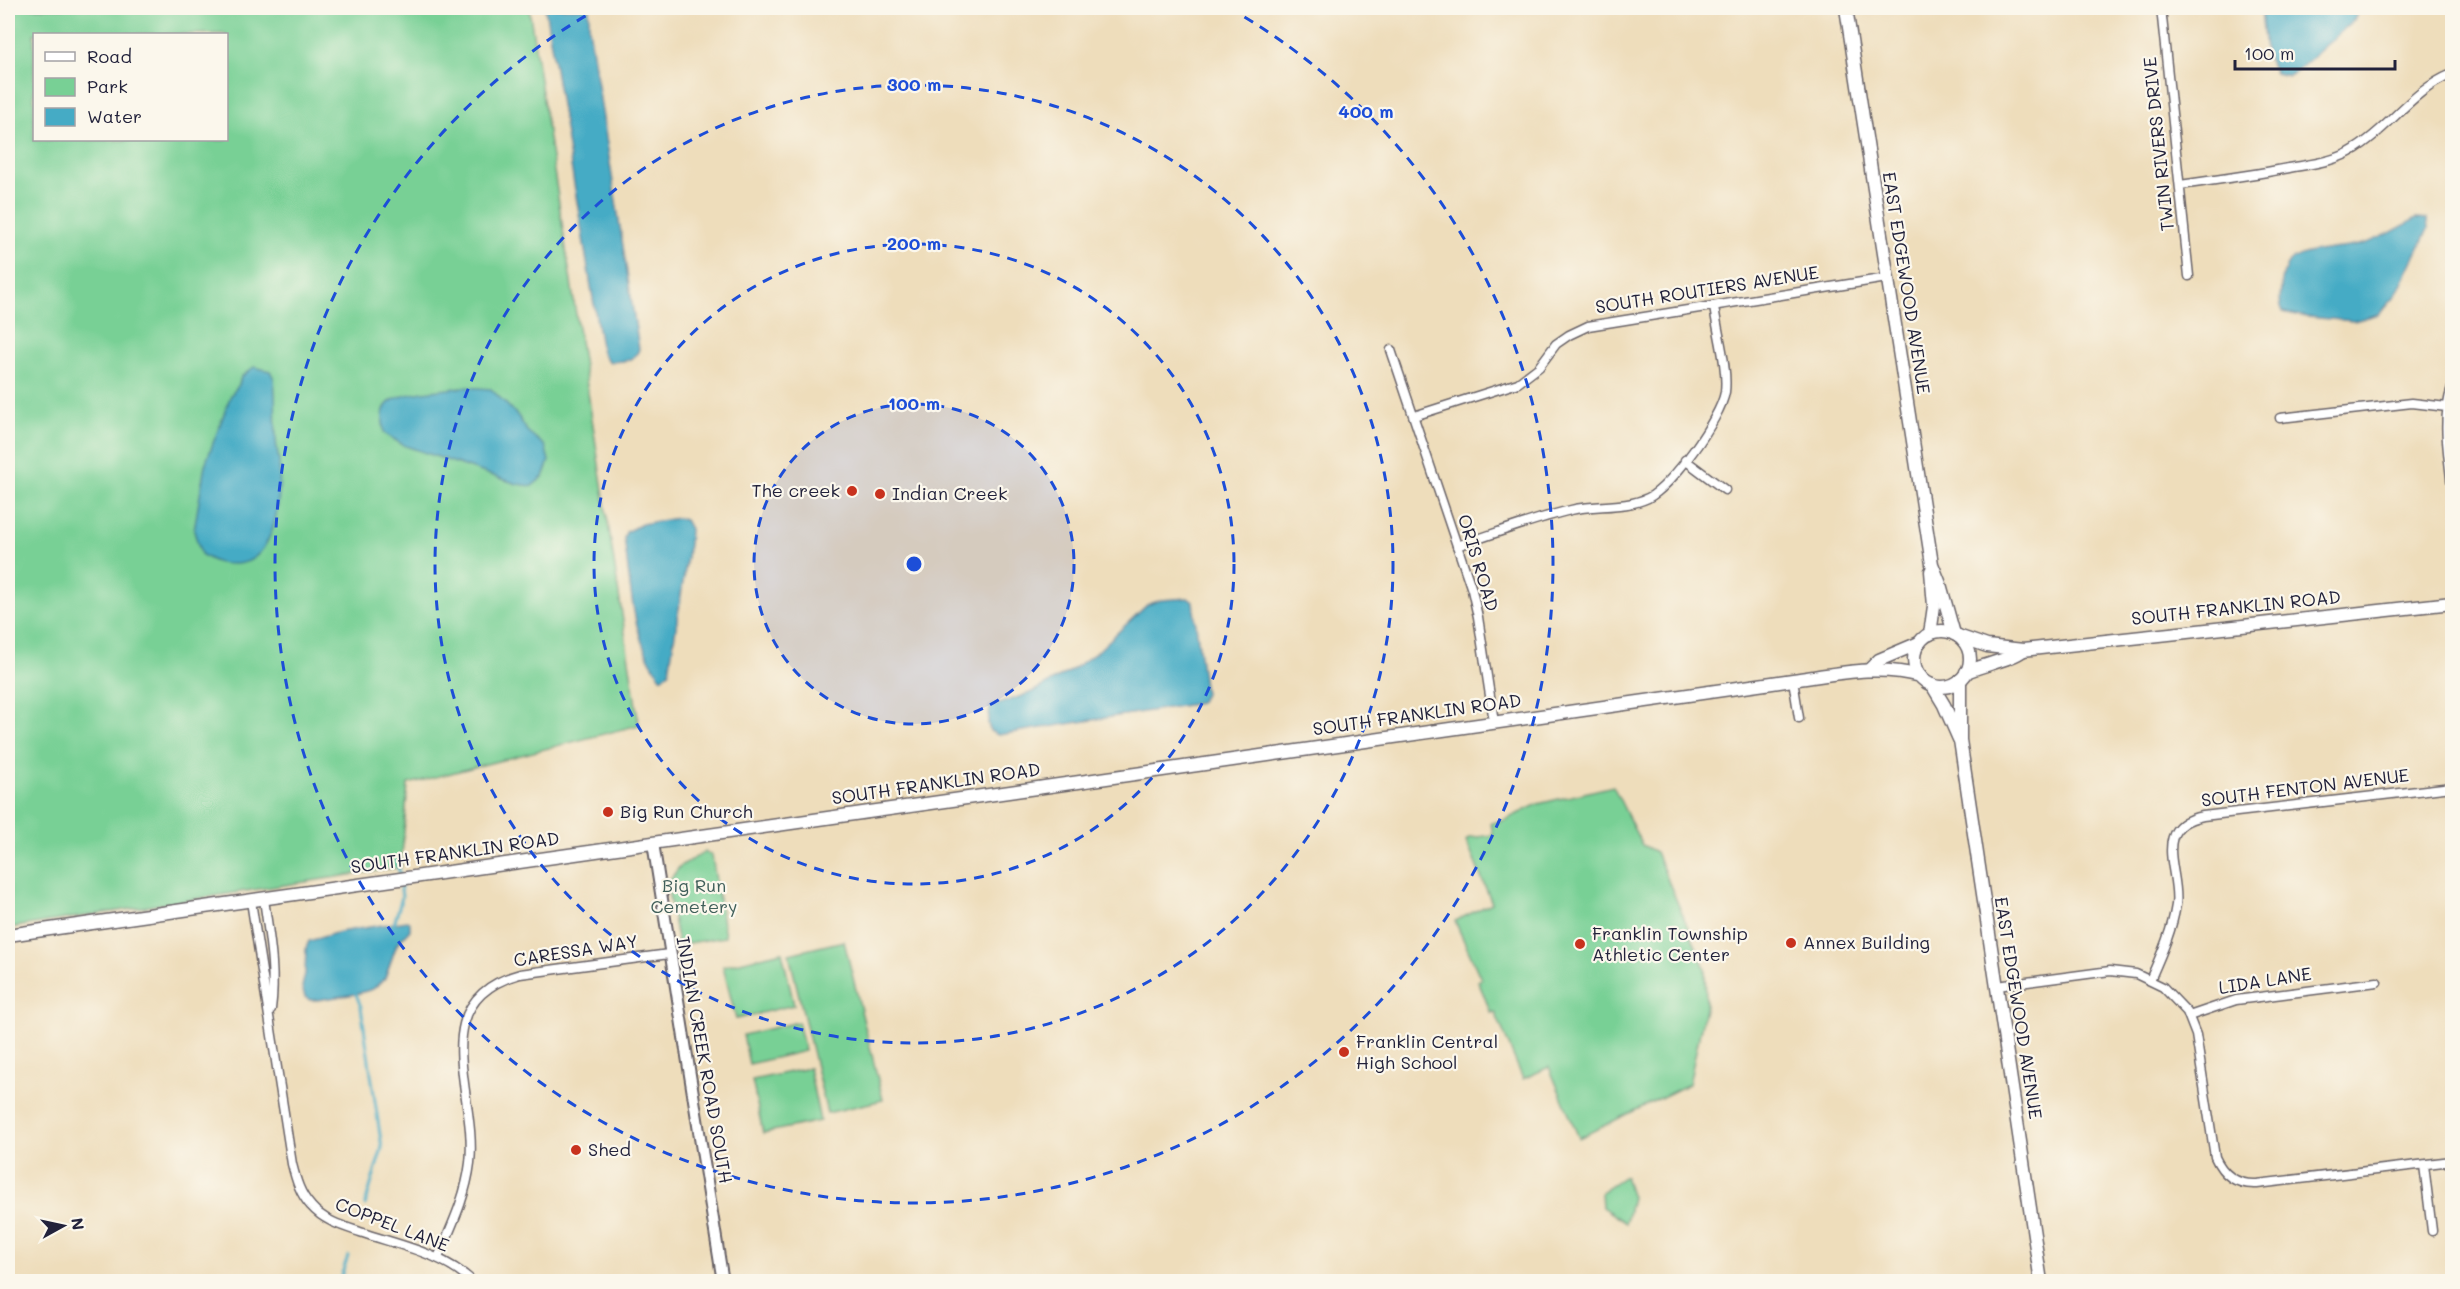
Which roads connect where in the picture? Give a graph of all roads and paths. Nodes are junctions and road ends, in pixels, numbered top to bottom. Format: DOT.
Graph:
graph roads {
  1 [pos="1846,8"];
  2 [pos="2161,8"];
  3 [pos="2452,74"];
  4 [pos="2180,185"];
  5 [pos="2189,276"];
  6 [pos="1887,278"];
  7 [pos="1714,306"];
  8 [pos="1391,350"];
  9 [pos="2452,388"];
  10 [pos="2446,407"];
  11 [pos="1414,416"];
  12 [pos="2280,418"];
  13 [pos="1685,460"];
  14 [pos="2452,487"];
  15 [pos="1725,490"];
  16 [pos="1457,546"];
  17 [pos="1932,564"];
  18 [pos="2452,603"];
  19 [pos="1930,634"];
  20 [pos="1956,635"];
  21 [pos="1919,643"];
  22 [pos="2023,650"];
  23 [pos="1870,669"];
  24 [pos="1920,676"];
  25 [pos="1963,676"];
  26 [pos="1793,680"];
  27 [pos="1932,685"];
  28 [pos="1799,718"];
  29 [pos="1494,722"];
  30 [pos="1960,740"];
  31 [pos="2452,787"];
  32 [pos="653,843"];
  33 [pos="257,900"];
  34 [pos="8,935"];
  35 [pos="669,954"];
  36 [pos="2150,980"];
  37 [pos="2377,982"];
  38 [pos="1997,986"];
  39 [pos="2189,1016"];
  40 [pos="2452,1161"];
  41 [pos="2424,1165"];
  42 [pos="2432,1231"];
  43 [pos="438,1258"];
  44 [pos="473,1281"];
  45 [pos="723,1281"];
  46 [pos="2041,1281"];
  1 -- 6 [label="main road, EAST EDGEWOOD AVENUE"];
  2 -- 4 [label="street, TWIN RIVERS DRIVE"];
  3 -- 4 [label="street"];
  4 -- 5 [label="street, TWIN RIVERS DRIVE"];
  6 -- 7 [label="street, SOUTH ROUTIERS AVENUE"];
  6 -- 17 [label="main road, EAST EDGEWOOD AVENUE"];
  7 -- 11 [label="street, SOUTH ROUTIERS AVENUE"];
  7 -- 13 [label="street"];
  8 -- 11 [label="street, ORIS ROAD"];
  9 -- 10 [label="street"];
  10 -- 12 [label="street"];
  10 -- 14 [label="street"];
  11 -- 16 [label="street, ORIS ROAD"];
  13 -- 15 [label="street"];
  13 -- 16 [label="street"];
  16 -- 29 [label="street, ORIS ROAD"];
  17 -- 19 [label="main road"];
  17 -- 20 [label="main road"];
  18 -- 22 [label="main road, SOUTH FRANKLIN ROAD"];
  19 -- 20 [label="main road"];
  19 -- 21 [label="main road"];
  20 -- 22 [label="main road, SOUTH FRANKLIN ROAD"];
  20 -- 25 [label="main road"];
  21 -- 23 [label="main road, SOUTH FRANKLIN ROAD"];
  21 -- 24 [label="main road"];
  22 -- 25 [label="main road, SOUTH FRANKLIN ROAD"];
  23 -- 24 [label="main road, SOUTH FRANKLIN ROAD"];
  23 -- 26 [label="main road, SOUTH FRANKLIN ROAD"];
  24 -- 27 [label="main road"];
  25 -- 27 [label="main road"];
  25 -- 30 [label="main road"];
  26 -- 28 [label="street"];
  26 -- 29 [label="main road, SOUTH FRANKLIN ROAD"];
  27 -- 30 [label="main road"];
  29 -- 32 [label="main road, SOUTH FRANKLIN ROAD"];
  30 -- 38 [label="main road, EAST EDGEWOOD AVENUE"];
  31 -- 36 [label="street, SOUTH FENTON AVENUE"];
  32 -- 33 [label="main road, SOUTH FRANKLIN ROAD"];
  32 -- 35 [label="street, INDIAN CREEK ROAD SOUTH"];
  33 -- 34 [label="main road, SOUTH FRANKLIN ROAD"];
  33 -- 43 [label="street, COPPEL LANE"];
  35 -- 43 [label="street, CARESSA WAY"];
  35 -- 45 [label="street, INDIAN CREEK ROAD SOUTH"];
  36 -- 38 [label="street"];
  36 -- 39 [label="street"];
  37 -- 39 [label="street, LIDA LANE"];
  38 -- 46 [label="main road, EAST EDGEWOOD AVENUE"];
  39 -- 41 [label="street"];
  40 -- 41 [label="street"];
  41 -- 42 [label="street"];
  43 -- 44 [label="street, COPPEL LANE"];
}
